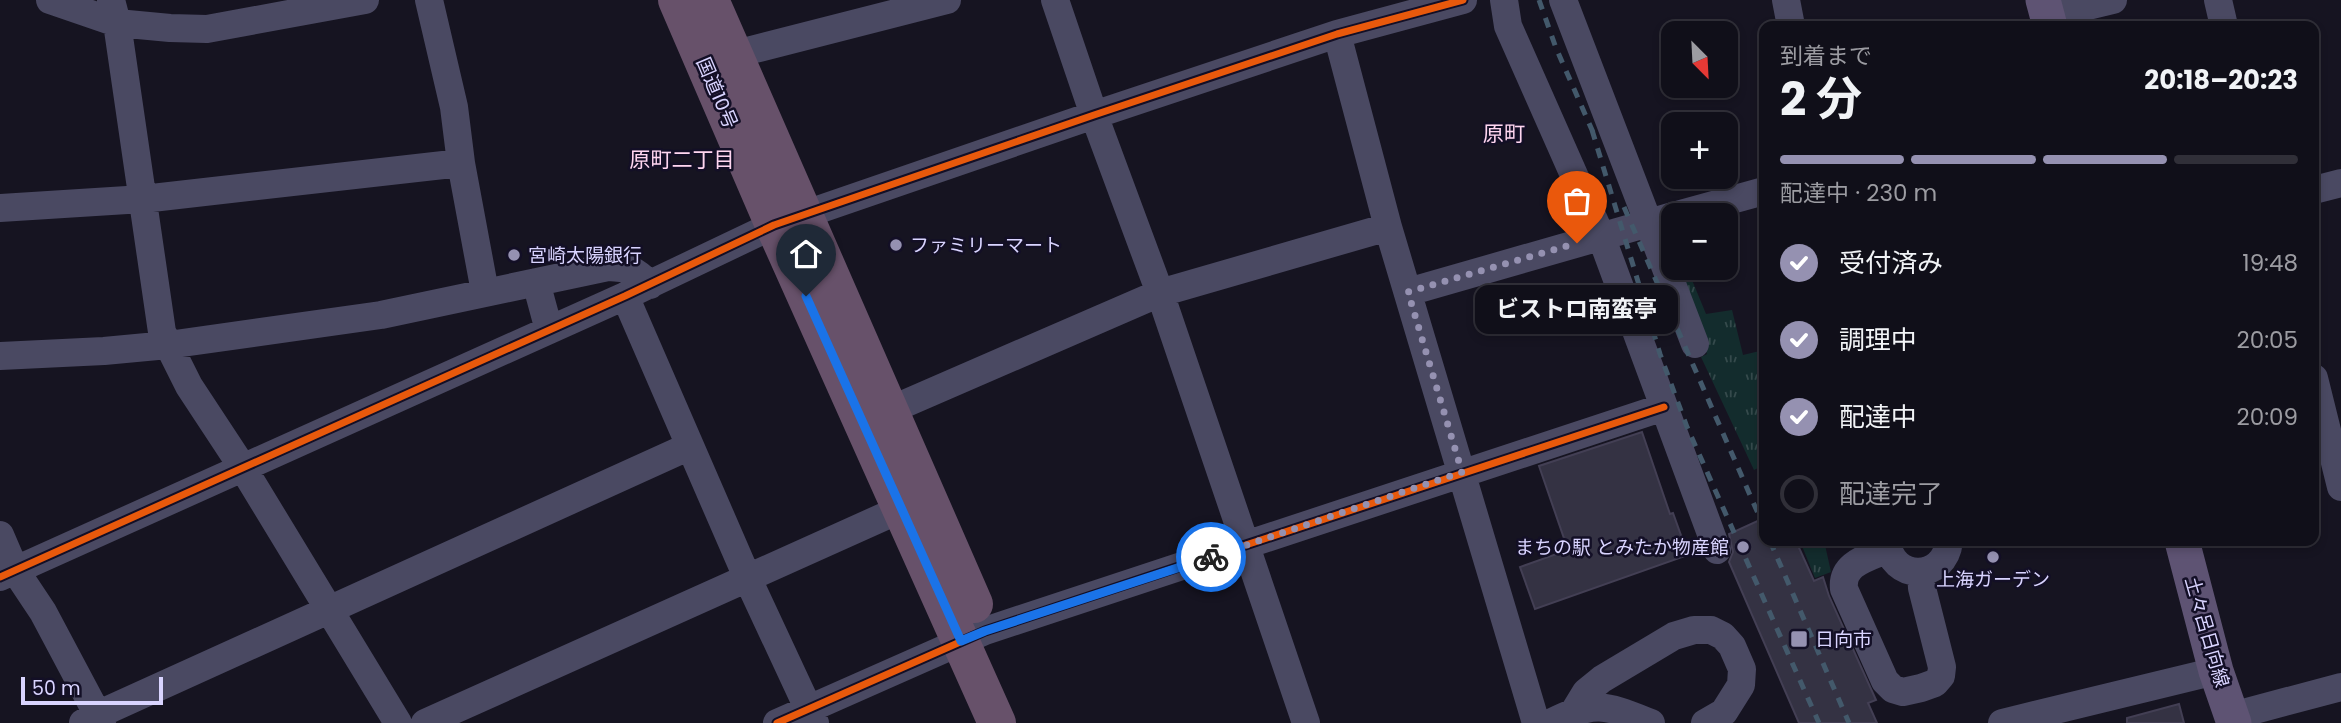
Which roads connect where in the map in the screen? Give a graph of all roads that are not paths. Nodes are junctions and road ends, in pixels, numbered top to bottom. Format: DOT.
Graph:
graph roads {
  1 [pos="50,0"];
  2 [pos="365,0"];
  3 [pos="429,0"];
  4 [pos="677,0"];
  5 [pos="710,0"];
  6 [pos="947,0"];
  7 [pos="1055,0"];
  8 [pos="1463,0"];
  9 [pos="1504,0"];
  10 [pos="1563,0"];
  11 [pos="1786,0"];
  12 [pos="2113,0"];
  13 [pos="2218,0"];
  14 [pos="325,4"];
  15 [pos="888,8"];
  16 [pos="114,12"];
  17 [pos="2047,14"];
  18 [pos="1790,21"];
  19 [pos="2223,21"];
  20 [pos="1337,34"];
  21 [pos="734,57"];
  22 [pos="1094,115"];
  23 [pos="461,163"];
  24 [pos="2341,183"];
  25 [pos="2319,189"];
  26 [pos="1759,192"];
  27 [pos="143,199"];
  28 [pos="1720,203"];
  29 [pos="1661,207"];
  30 [pos="0,208"];
  31 [pos="1661,219"];
  32 [pos="789,220"];
  33 [pos="1388,228"];
  34 [pos="1601,236"];
  35 [pos="1680,280"];
  36 [pos="536,282"];
  37 [pos="637,291"];
  38 [pos="485,292"];
  39 [pos="1408,292"];
  40 [pos="1160,293"];
  41 [pos="549,330"];
  42 [pos="1695,344"];
  43 [pos="168,345"];
  44 [pos="0,356"];
  45 [pos="2319,398"];
  46 [pos="1664,407"];
  47 [pos="888,411"];
  48 [pos="2327,431"];
  49 [pos="690,446"];
  50 [pos="243,468"];
  51 [pos="1462,472"];
  52 [pos="2341,486"];
  53 [pos="901,509"];
  54 [pos="0,535"];
  55 [pos="1247,546"];
  56 [pos="1885,546"];
  57 [pos="1888,546"];
  58 [pos="1947,546"];
  59 [pos="2183,546"];
  60 [pos="1717,550"];
  61 [pos="1921,572"];
  62 [pos="8,574"];
  63 [pos="747,577"];
  64 [pos="330,609"];
  65 [pos="973,636"];
  66 [pos="2216,671"];
  67 [pos="2341,687"];
  68 [pos="1575,710"];
  69 [pos="812,716"];
  70 [pos="2233,719"];
  71 [pos="94,720"];
  72 [pos="398,723"];
  73 [pos="425,723"];
  74 [pos="776,723"];
  75 [pos="997,723"];
  76 [pos="1025,723"];
  77 [pos="1306,723"];
  78 [pos="1536,723"];
  79 [pos="1550,723"];
  80 [pos="1651,723"];
  81 [pos="1705,723"];
  82 [pos="2002,723"];
  1 -- 16 [label="street"];
  2 -- 14 [label="street"];
  3 -- 23 [label="street"];
  4 -- 32 [label="highway, 国道10号"];
  5 -- 21 [label="highway, 国道10号"];
  6 -- 15 [label="street"];
  7 -- 22 [label="street"];
  8 -- 20 [label="street"];
  9 -- 34 [label="street"];
  10 -- 29 [label="street"];
  11 -- 18 [label="street"];
  12 -- 17 [label="street"];
  13 -- 19 [label="street"];
  14 -- 16 [label="street"];
  15 -- 21 [label="street"];
  16 -- 27 [label="street"];
  20 -- 22 [label="street"];
  20 -- 33 [label="street"];
  21 -- 32 [label="highway, 国道10号"];
  22 -- 32 [label="street"];
  22 -- 40 [label="street"];
  23 -- 27 [label="street"];
  23 -- 38 [label="street"];
  24 -- 25 [label="street"];
  26 -- 28 [label="street"];
  27 -- 30 [label="street"];
  27 -- 43 [label="street"];
  31 -- 34 [label="street"];
  32 -- 37 [label="street"];
  32 -- 47 [label="highway, 国道10号"];
  32 -- 53 [label="highway, 国道10号"];
  33 -- 39 [label="street"];
  33 -- 40 [label="street"];
  34 -- 39 [label="street"];
  34 -- 46 [label="street"];
  35 -- 42 [label="street"];
  36 -- 37 [label="street"];
  36 -- 38 [label="street"];
  36 -- 41 [label="street"];
  37 -- 41 [label="street"];
  37 -- 49 [label="street"];
  38 -- 43 [label="street"];
  39 -- 51 [label="street"];
  40 -- 47 [label="street"];
  40 -- 55 [label="street"];
  41 -- 50 [label="street"];
  43 -- 44 [label="street"];
  43 -- 50 [label="street"];
  45 -- 48 [label="street"];
  46 -- 51 [label="street"];
  46 -- 60 [label="street"];
  47 -- 65 [label="highway, 国道10号"];
  48 -- 52 [label="street"];
  49 -- 63 [label="street"];
  49 -- 64 [label="street"];
  50 -- 62 [label="street"];
  50 -- 64 [label="street"];
  51 -- 55 [label="street"];
  51 -- 78 [label="street"];
  53 -- 63 [label="street"];
  53 -- 65 [label="highway, 国道10号"];
  54 -- 62 [label="street"];
  55 -- 65 [label="street"];
  55 -- 77 [label="street"];
  56 -- 61 [label="street"];
  57 -- 61 [label="street"];
  58 -- 61 [label="street"];
  59 -- 66 [label="main road, 土々呂日向線"];
  62 -- 71 [label="street"];
  63 -- 69 [label="street"];
  63 -- 73 [label="street"];
  64 -- 71 [label="street"];
  64 -- 72 [label="street"];
  65 -- 69 [label="street"];
  65 -- 75 [label="highway, 国道10号"];
  65 -- 76 [label="highway, 国道10号"];
  66 -- 70 [label="main road, 土々呂日向線"];
  66 -- 82 [label="street"];
  67 -- 70 [label="street"];
  68 -- 79 [label="street"];
  68 -- 80 [label="street"];
  68 -- 81 [label="street"];
  69 -- 74 [label="street"];
}
